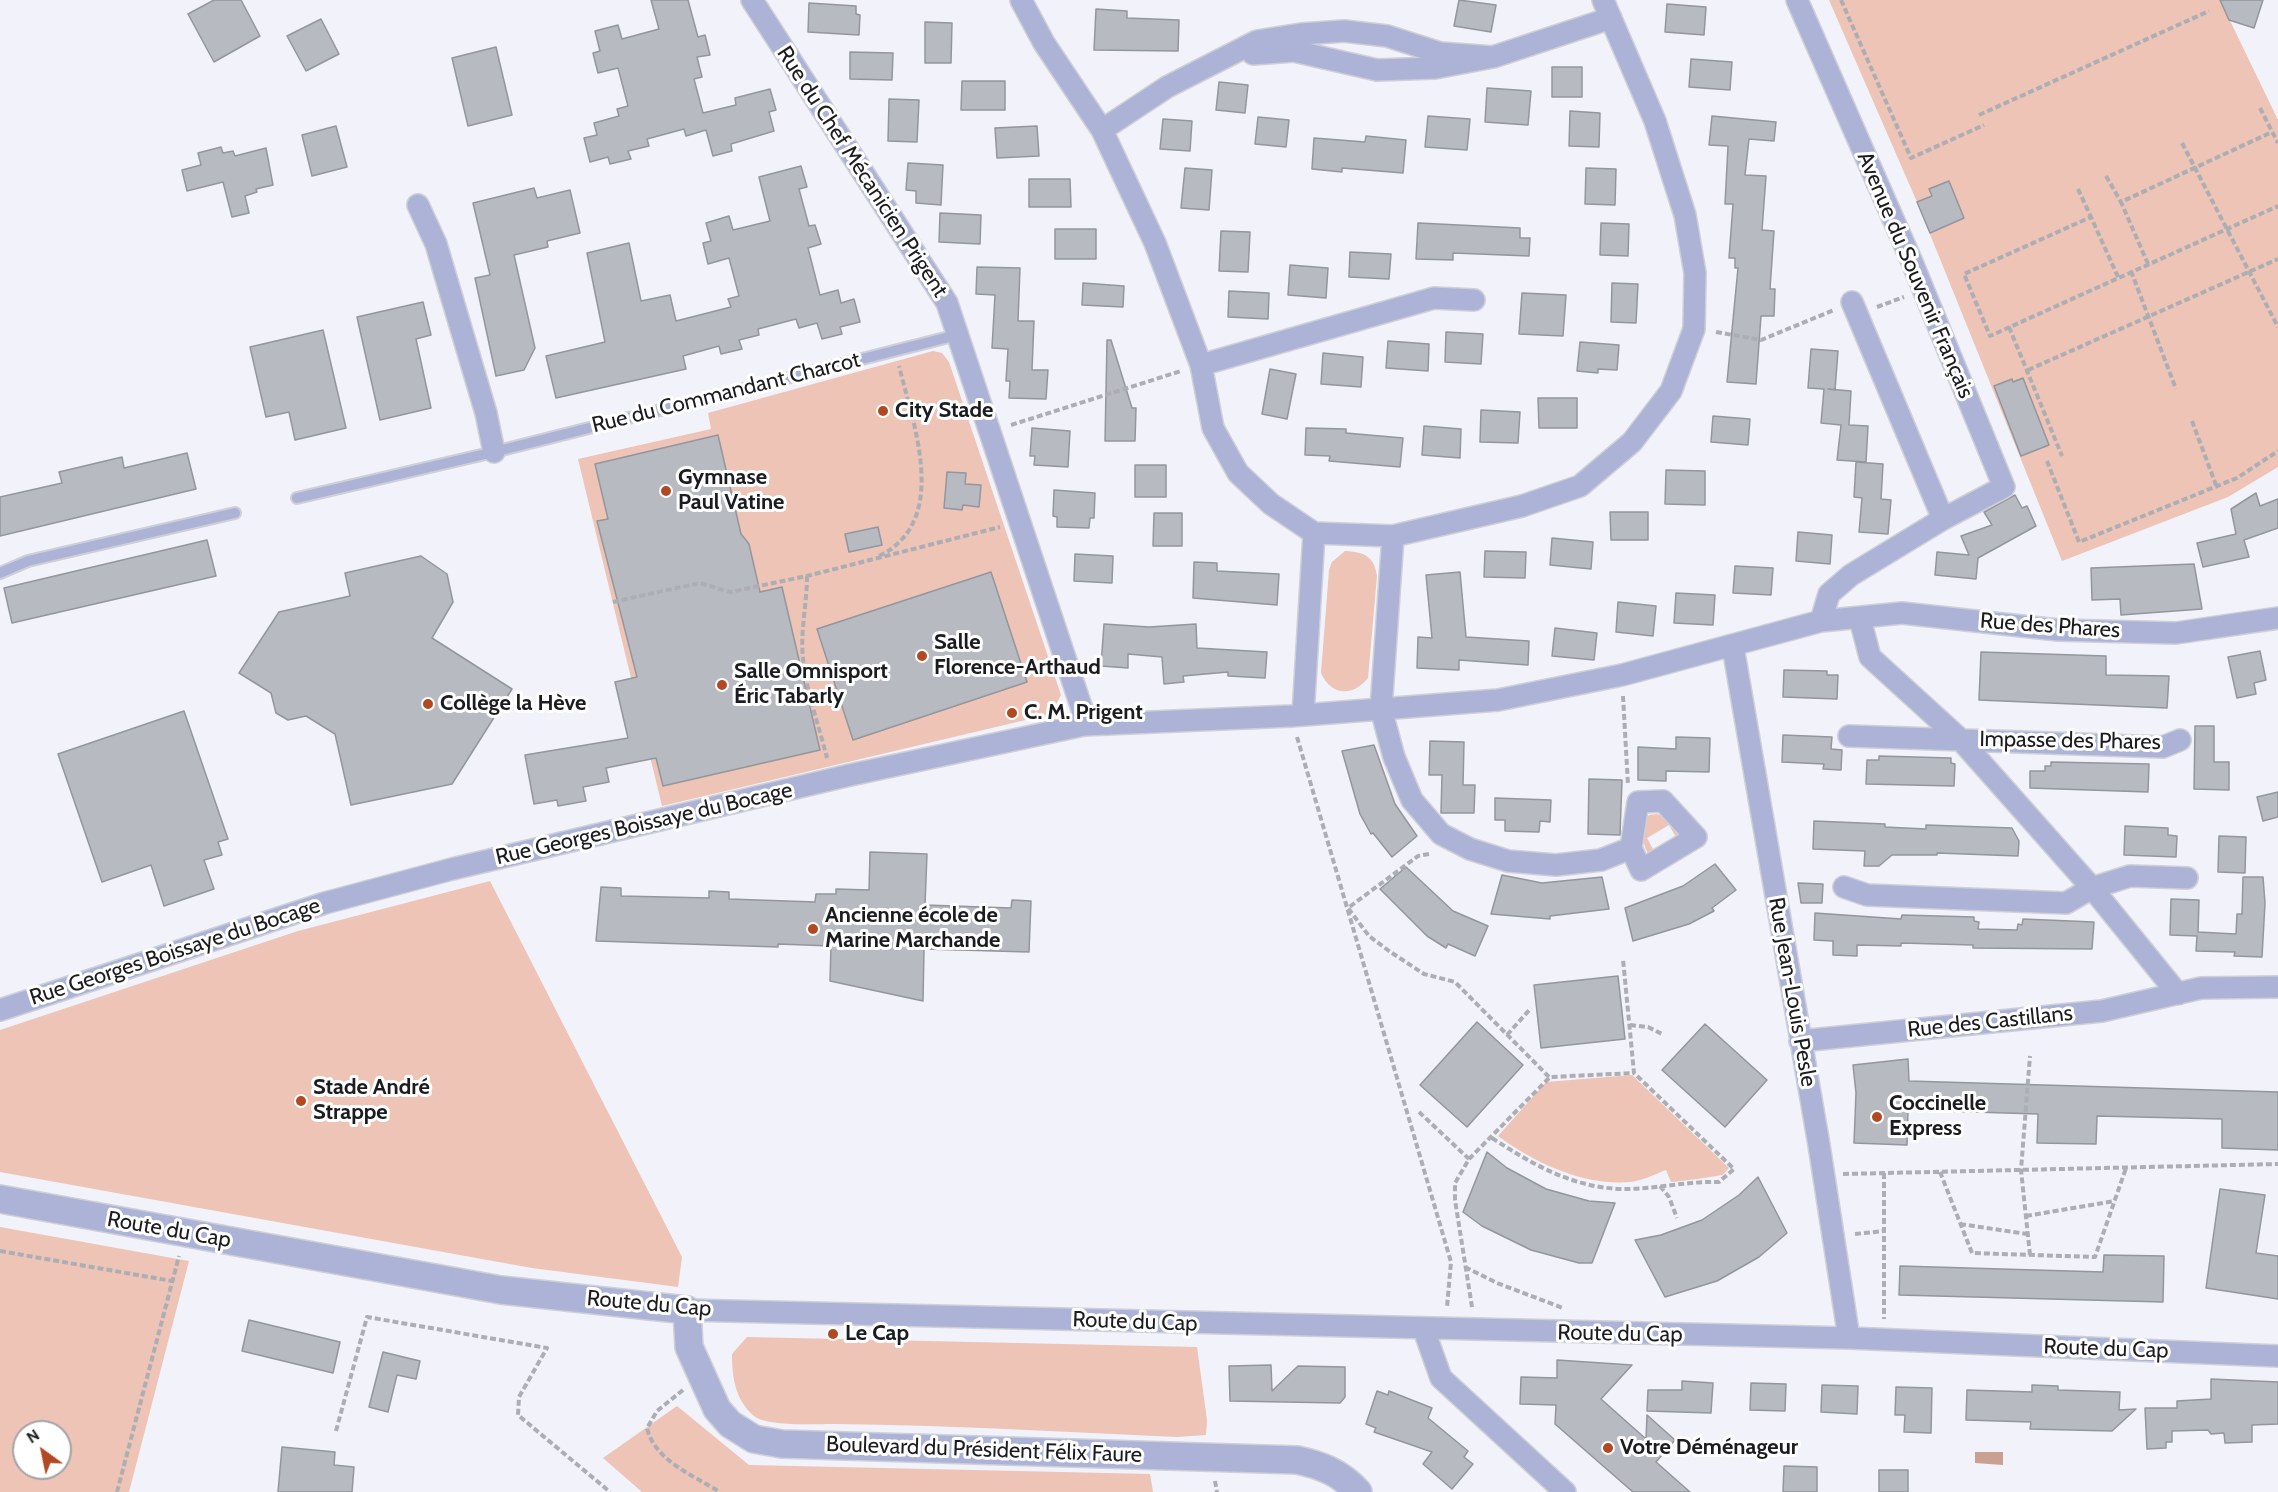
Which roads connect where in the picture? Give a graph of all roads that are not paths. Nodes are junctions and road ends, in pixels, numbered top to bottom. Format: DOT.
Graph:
graph roads {
  1 [pos="752,0"];
  2 [pos="1021,0"];
  3 [pos="1797,0"];
  4 [pos="1607,9"];
  5 [pos="1226,56"];
  6 [pos="1493,57"];
  7 [pos="1102,130"];
  8 [pos="418,205"];
  9 [pos="1474,300"];
  10 [pos="1854,309"];
  11 [pos="957,335"];
  12 [pos="1200,365"];
  13 [pos="494,452"];
  14 [pos="297,498"];
  15 [pos="235,513"];
  16 [pos="1943,519"];
  17 [pos="1314,533"];
  18 [pos="1393,536"];
  19 [pos="0,573"];
  20 [pos="1860,618"];
  21 [pos="2278,618"];
  22 [pos="1821,621"];
  23 [pos="1732,647"];
  24 [pos="1622,675"];
  25 [pos="1381,709"];
  26 [pos="1297,716"];
  27 [pos="1084,726"];
  28 [pos="1849,736"];
  29 [pos="1960,739"];
  30 [pos="2180,740"];
  31 [pos="1631,848"];
  32 [pos="2187,878"];
  33 [pos="1844,887"];
  34 [pos="2092,888"];
  35 [pos="2278,987"];
  36 [pos="2178,994"];
  37 [pos="0,1010"];
  38 [pos="1800,1041"];
  39 [pos="0,1199"];
  40 [pos="687,1310"];
  41 [pos="1424,1330"];
  42 [pos="1849,1338"];
  43 [pos="2278,1356"];
  44 [pos="1358,1492"];
  45 [pos="1565,1492"];
  1 -- 11 [label="street, Rue du Chef Mécanicien Prigent"];
  2 -- 7 [label="street"];
  3 -- 16 [label="street, Avenue du Souvenir Français"];
  4 -- 6 [label="street"];
  4 -- 18 [label="street"];
  5 -- 6 [label="street"];
  5 -- 6 [label="street"];
  5 -- 7 [label="street"];
  7 -- 12 [label="street"];
  8 -- 13 [label="street"];
  9 -- 12 [label="street"];
  10 -- 16 [label="street"];
  11 -- 13 [label="lane, Rue du Commandant Charcot"];
  11 -- 27 [label="street, Rue du Chef Mécanicien Prigent"];
  12 -- 17 [label="street"];
  13 -- 14 [label="lane, Rue du Commandant Charcot"];
  15 -- 19 [label="lane"];
  16 -- 22 [label="street"];
  17 -- 18 [label="street"];
  17 -- 26 [label="street"];
  18 -- 25 [label="street"];
  20 -- 21 [label="street, Rue des Phares"];
  20 -- 22 [label="street, Rue des Phares"];
  20 -- 29 [label="street"];
  22 -- 23 [label="street, Rue des Phares"];
  23 -- 24 [label="street, Rue des Phares"];
  23 -- 38 [label="street, Rue Jean-Louis Pesle"];
  24 -- 25 [label="street, Rue Georges Boissaye du Bocage"];
  25 -- 26 [label="street, Rue Georges Boissaye du Bocage"];
  25 -- 31 [label="street"];
  26 -- 27 [label="street, Rue Georges Boissaye du Bocage"];
  27 -- 37 [label="street, Rue Georges Boissaye du Bocage"];
  28 -- 29 [label="street"];
  29 -- 30 [label="street, Impasse des Phares"];
  29 -- 34 [label="street"];
  31 -- 31 [label="street"];
  32 -- 34 [label="street"];
  33 -- 34 [label="street"];
  34 -- 36 [label="street"];
  35 -- 36 [label="street, Rue des Castillans"];
  36 -- 38 [label="street, Rue des Castillans"];
  38 -- 42 [label="street, Rue Jean-Louis Pesle"];
  39 -- 40 [label="street, Route du Cap"];
  40 -- 41 [label="street, Route du Cap"];
  40 -- 44 [label="street, Boulevard du Président Félix Faure"];
  41 -- 42 [label="street, Route du Cap"];
  41 -- 45 [label="street"];
  42 -- 43 [label="street, Route du Cap"];
}
